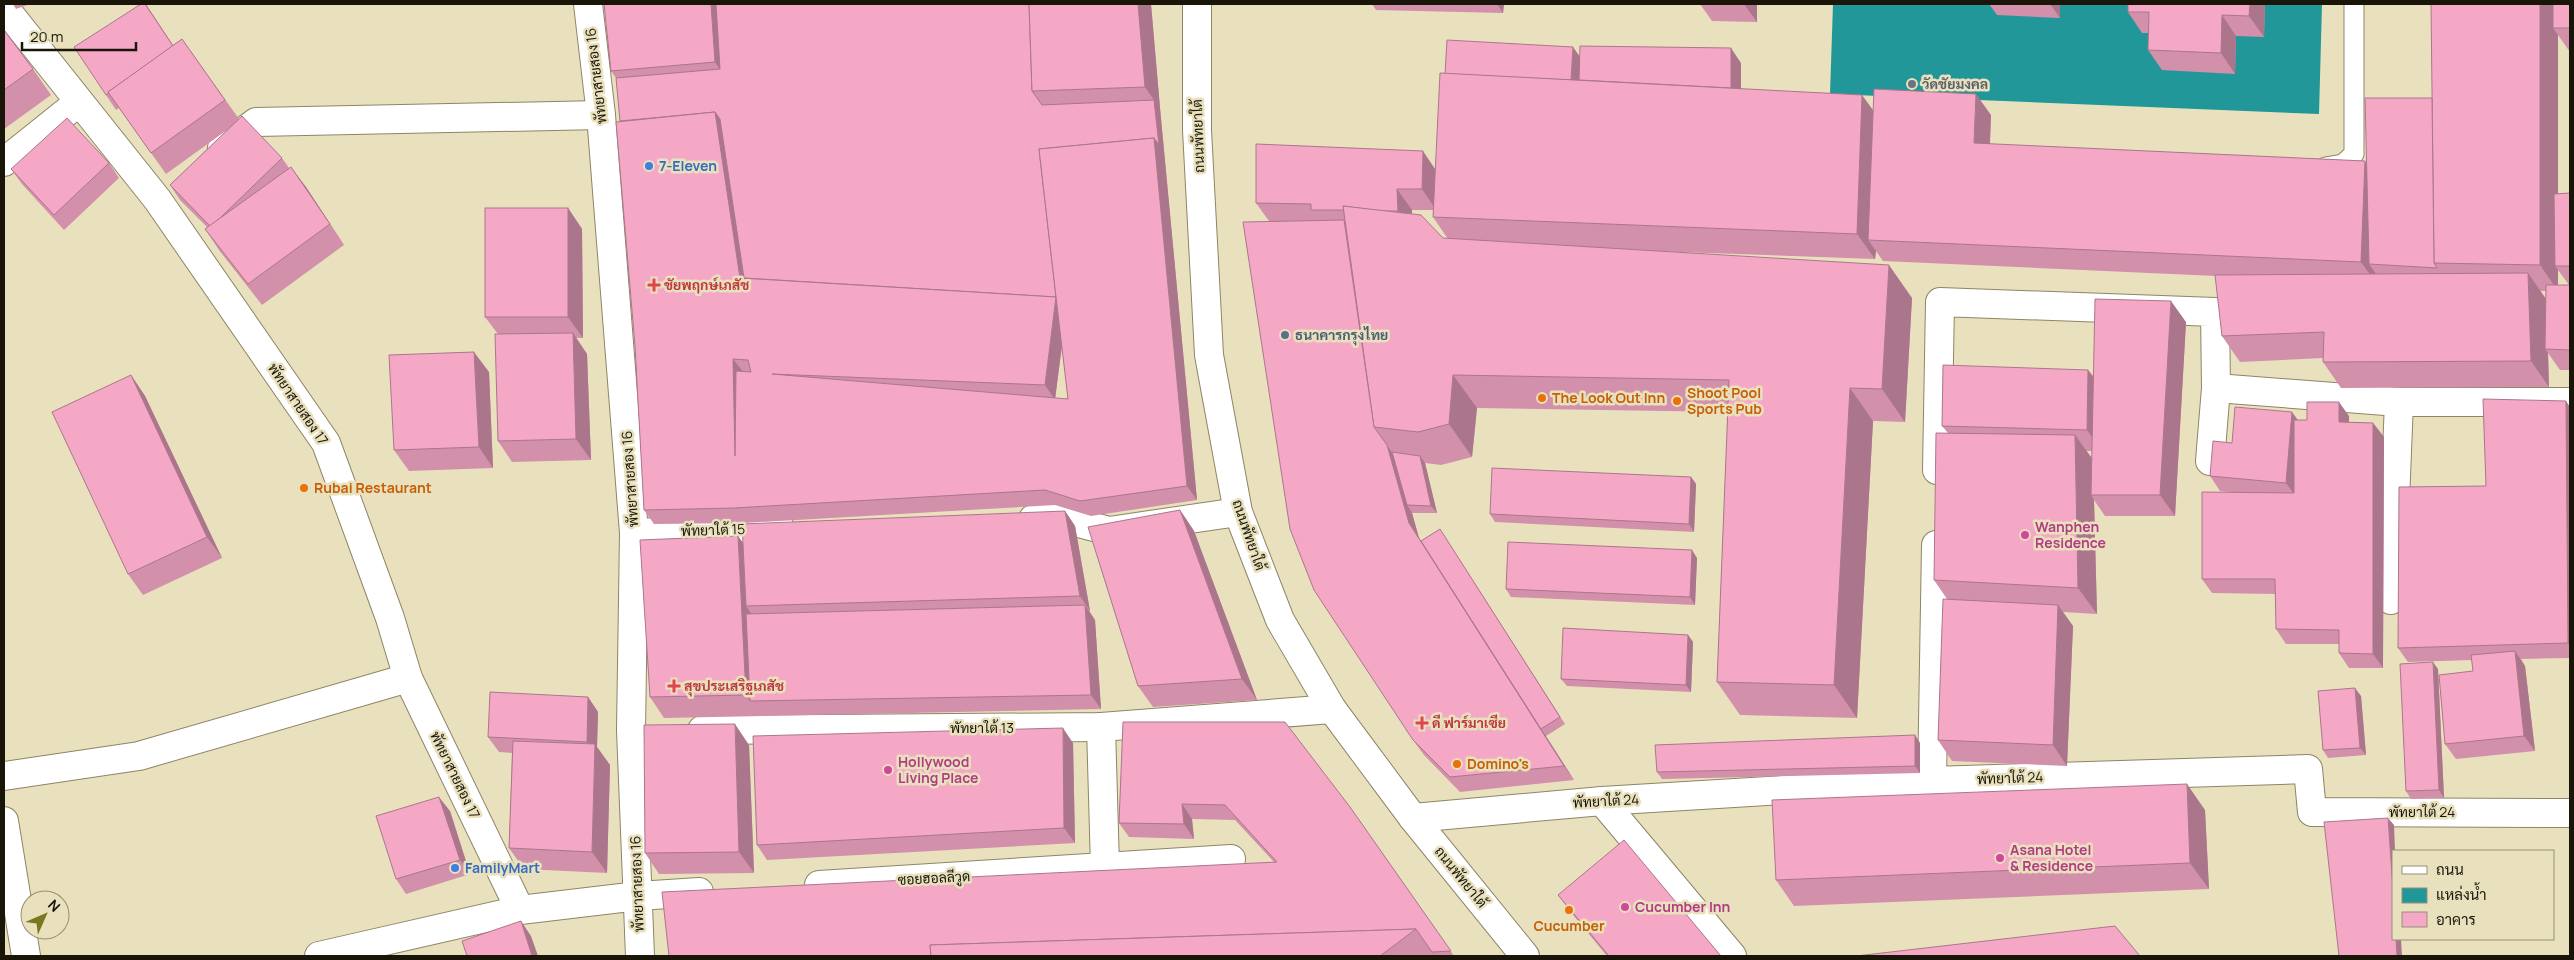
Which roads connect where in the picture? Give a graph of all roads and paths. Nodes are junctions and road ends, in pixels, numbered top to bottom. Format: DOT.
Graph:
graph roads {
  1 [pos="588,4"];
  2 [pos="1197,4"];
  3 [pos="2354,4"];
  4 [pos="4,7"];
  5 [pos="79,102"];
  6 [pos="601,115"];
  7 [pos="4,162"];
  8 [pos="203,163"];
  9 [pos="2309,168"];
  10 [pos="180,181"];
  11 [pos="157,199"];
  12 [pos="2216,388"];
  13 [pos="2399,402"];
  14 [pos="2570,402"];
  15 [pos="2210,461"];
  16 [pos="1937,492"];
  17 [pos="1238,512"];
  18 [pos="1010,520"];
  19 [pos="1937,522"];
  20 [pos="803,527"];
  21 [pos="634,533"];
  22 [pos="2391,600"];
  23 [pos="408,678"];
  24 [pos="1332,709"];
  25 [pos="1101,727"];
  26 [pos="631,730"];
  27 [pos="4,776"];
  28 [pos="1932,781"];
  29 [pos="1602,800"];
  30 [pos="2570,813"];
  31 [pos="1413,818"];
  32 [pos="4,821"];
  33 [pos="1231,859"];
  34 [pos="1105,867"];
  35 [pos="797,886"];
  36 [pos="727,890"];
  37 [pos="638,896"];
  38 [pos="520,910"];
  39 [pos="1518,954"];
  40 [pos="26,956"];
  41 [pos="319,956"];
  42 [pos="640,956"];
  43 [pos="1732,956"];
  1 -- 6 [label="street, พัทยาสายสอง 16"];
  2 -- 17 [label="street, ถนนพัทยาใต้"];
  3 -- 9 [label="lane"];
  4 -- 5 [label="street, พัทยาสายสอง 17"];
  5 -- 7 [label="street"];
  5 -- 11 [label="street, พัทยาสายสอง 17"];
  6 -- 8 [label="street"];
  6 -- 21 [label="street, พัทยาสายสอง 16"];
  10 -- 11 [label="street"];
  11 -- 23 [label="street, พัทยาสายสอง 17"];
  12 -- 13 [label="street"];
  12 -- 15 [label="street"];
  12 -- 16 [label="street"];
  13 -- 14 [label="street"];
  13 -- 22 [label="street"];
  17 -- 18 [label="street"];
  17 -- 24 [label="street, ถนนพัทยาใต้"];
  19 -- 28 [label="street"];
  20 -- 21 [label="street, พัทยาใต้ 15"];
  21 -- 26 [label="street, พัทยาสายสอง 16"];
  23 -- 27 [label="street"];
  23 -- 38 [label="street, พัทยาสายสอง 17"];
  24 -- 25 [label="street, พัทยาใต้ 13"];
  24 -- 31 [label="street, ถนนพัทยาใต้"];
  25 -- 26 [label="street, พัทยาใต้ 13"];
  25 -- 34 [label="street"];
  26 -- 37 [label="street, พัทยาสายสอง 16"];
  28 -- 29 [label="street, พัทยาใต้ 24"];
  28 -- 30 [label="street, พัทยาใต้ 24"];
  29 -- 31 [label="street, พัทยาใต้ 24"];
  29 -- 43 [label="street"];
  31 -- 39 [label="street, ถนนพัทยาใต้"];
  32 -- 40 [label="street"];
  33 -- 34 [label="street, ซอยฮอลลีวูด"];
  34 -- 35 [label="street, ซอยฮอลลีวูด"];
  36 -- 37 [label="street"];
  37 -- 38 [label="street"];
  37 -- 42 [label="street, พัทยาสายสอง 16"];
  38 -- 41 [label="street"];
}
